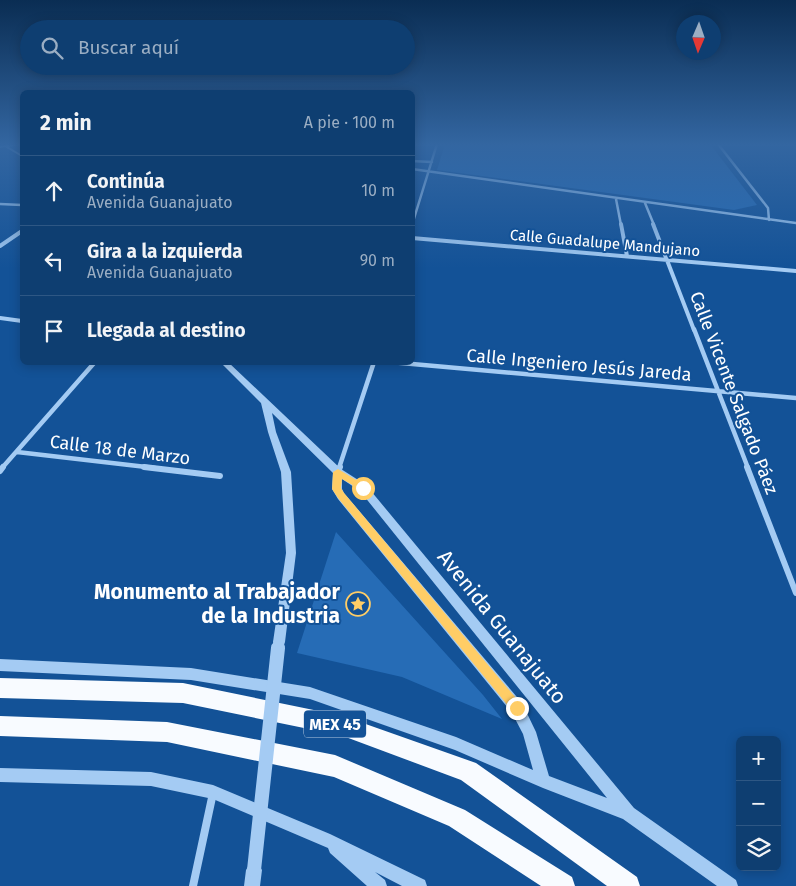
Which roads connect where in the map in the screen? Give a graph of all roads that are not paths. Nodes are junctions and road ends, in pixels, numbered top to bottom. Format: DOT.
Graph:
graph roads {
  1 [pos="424,185"];
  2 [pos="525,185"];
  3 [pos="750,185"];
  4 [pos="616,199"];
  5 [pos="644,203"];
  6 [pos="0,204"];
  7 [pos="20,206"];
  8 [pos="415,215"];
  9 [pos="769,220"];
  10 [pos="796,223"];
  11 [pos="20,232"];
  12 [pos="415,238"];
  13 [pos="0,246"];
  14 [pos="627,256"];
  15 [pos="668,260"];
  16 [pos="796,271"];
  17 [pos="0,318"];
  18 [pos="20,321"];
  19 [pos="415,364"];
  20 [pos="92,365"];
  21 [pos="226,365"];
  22 [pos="232,365"];
  23 [pos="373,365"];
  24 [pos="233,371"];
  25 [pos="718,390"];
  26 [pos="796,398"];
  27 [pos="265,402"];
  28 [pos="16,452"];
  29 [pos="0,470"];
  30 [pos="338,472"];
  31 [pos="220,476"];
  32 [pos="796,593"];
  33 [pos="0,665"];
  34 [pos="0,688"];
  35 [pos="0,726"];
  36 [pos="0,774"];
  37 [pos="543,781"];
  38 [pos="213,792"];
  39 [pos="628,813"];
  40 [pos="325,839"];
  41 [pos="193,886"];
  42 [pos="252,886"];
  43 [pos="379,886"];
  44 [pos="420,886"];
  45 [pos="563,886"];
  46 [pos="628,886"];
  47 [pos="730,886"];
  1 -- 8 [label="street"];
  2 -- 4 [label="street"];
  3 -- 9 [label="street"];
  4 -- 5 [label="street"];
  4 -- 14 [label="street"];
  5 -- 9 [label="street"];
  5 -- 15 [label="street, Calle Vicente Salgado Páez"];
  6 -- 7 [label="street"];
  9 -- 10 [label="street"];
  11 -- 13 [label="street"];
  12 -- 14 [label="street, Calle Guadalupe Mandujano"];
  14 -- 15 [label="street, Calle Guadalupe Mandujano"];
  15 -- 16 [label="street, Calle Guadalupe Mandujano"];
  15 -- 25 [label="street, Calle Vicente Salgado Páez"];
  17 -- 18 [label="street"];
  19 -- 25 [label="street, Calle Ingeniero Jesús Jareda"];
  20 -- 28 [label="street"];
  21 -- 24 [label="street, Avenida Guanajuato"];
  22 -- 24 [label="street"];
  23 -- 30 [label="street"];
  24 -- 27 [label="street, Avenida Guanajuato"];
  25 -- 26 [label="street, Calle Ingeniero Jesús Jareda"];
  25 -- 32 [label="street, Calle Vicente Salgado Páez"];
  27 -- 30 [label="street, Avenida Guanajuato"];
  27 -- 42 [label="street, bridge"];
  28 -- 29 [label="street"];
  28 -- 31 [label="street, Calle 18 de Marzo"];
  30 -- 37 [label="street"];
  30 -- 39 [label="street, Avenida Guanajuato"];
  33 -- 37 [label="street"];
  34 -- 46 [label="highway, MEX 45"];
  35 -- 45 [label="highway, MEX 45"];
  36 -- 38 [label="street"];
  37 -- 39 [label="street"];
  38 -- 40 [label="street"];
  38 -- 41 [label="street"];
  39 -- 47 [label="street"];
  40 -- 43 [label="street"];
  40 -- 44 [label="street"];
}
